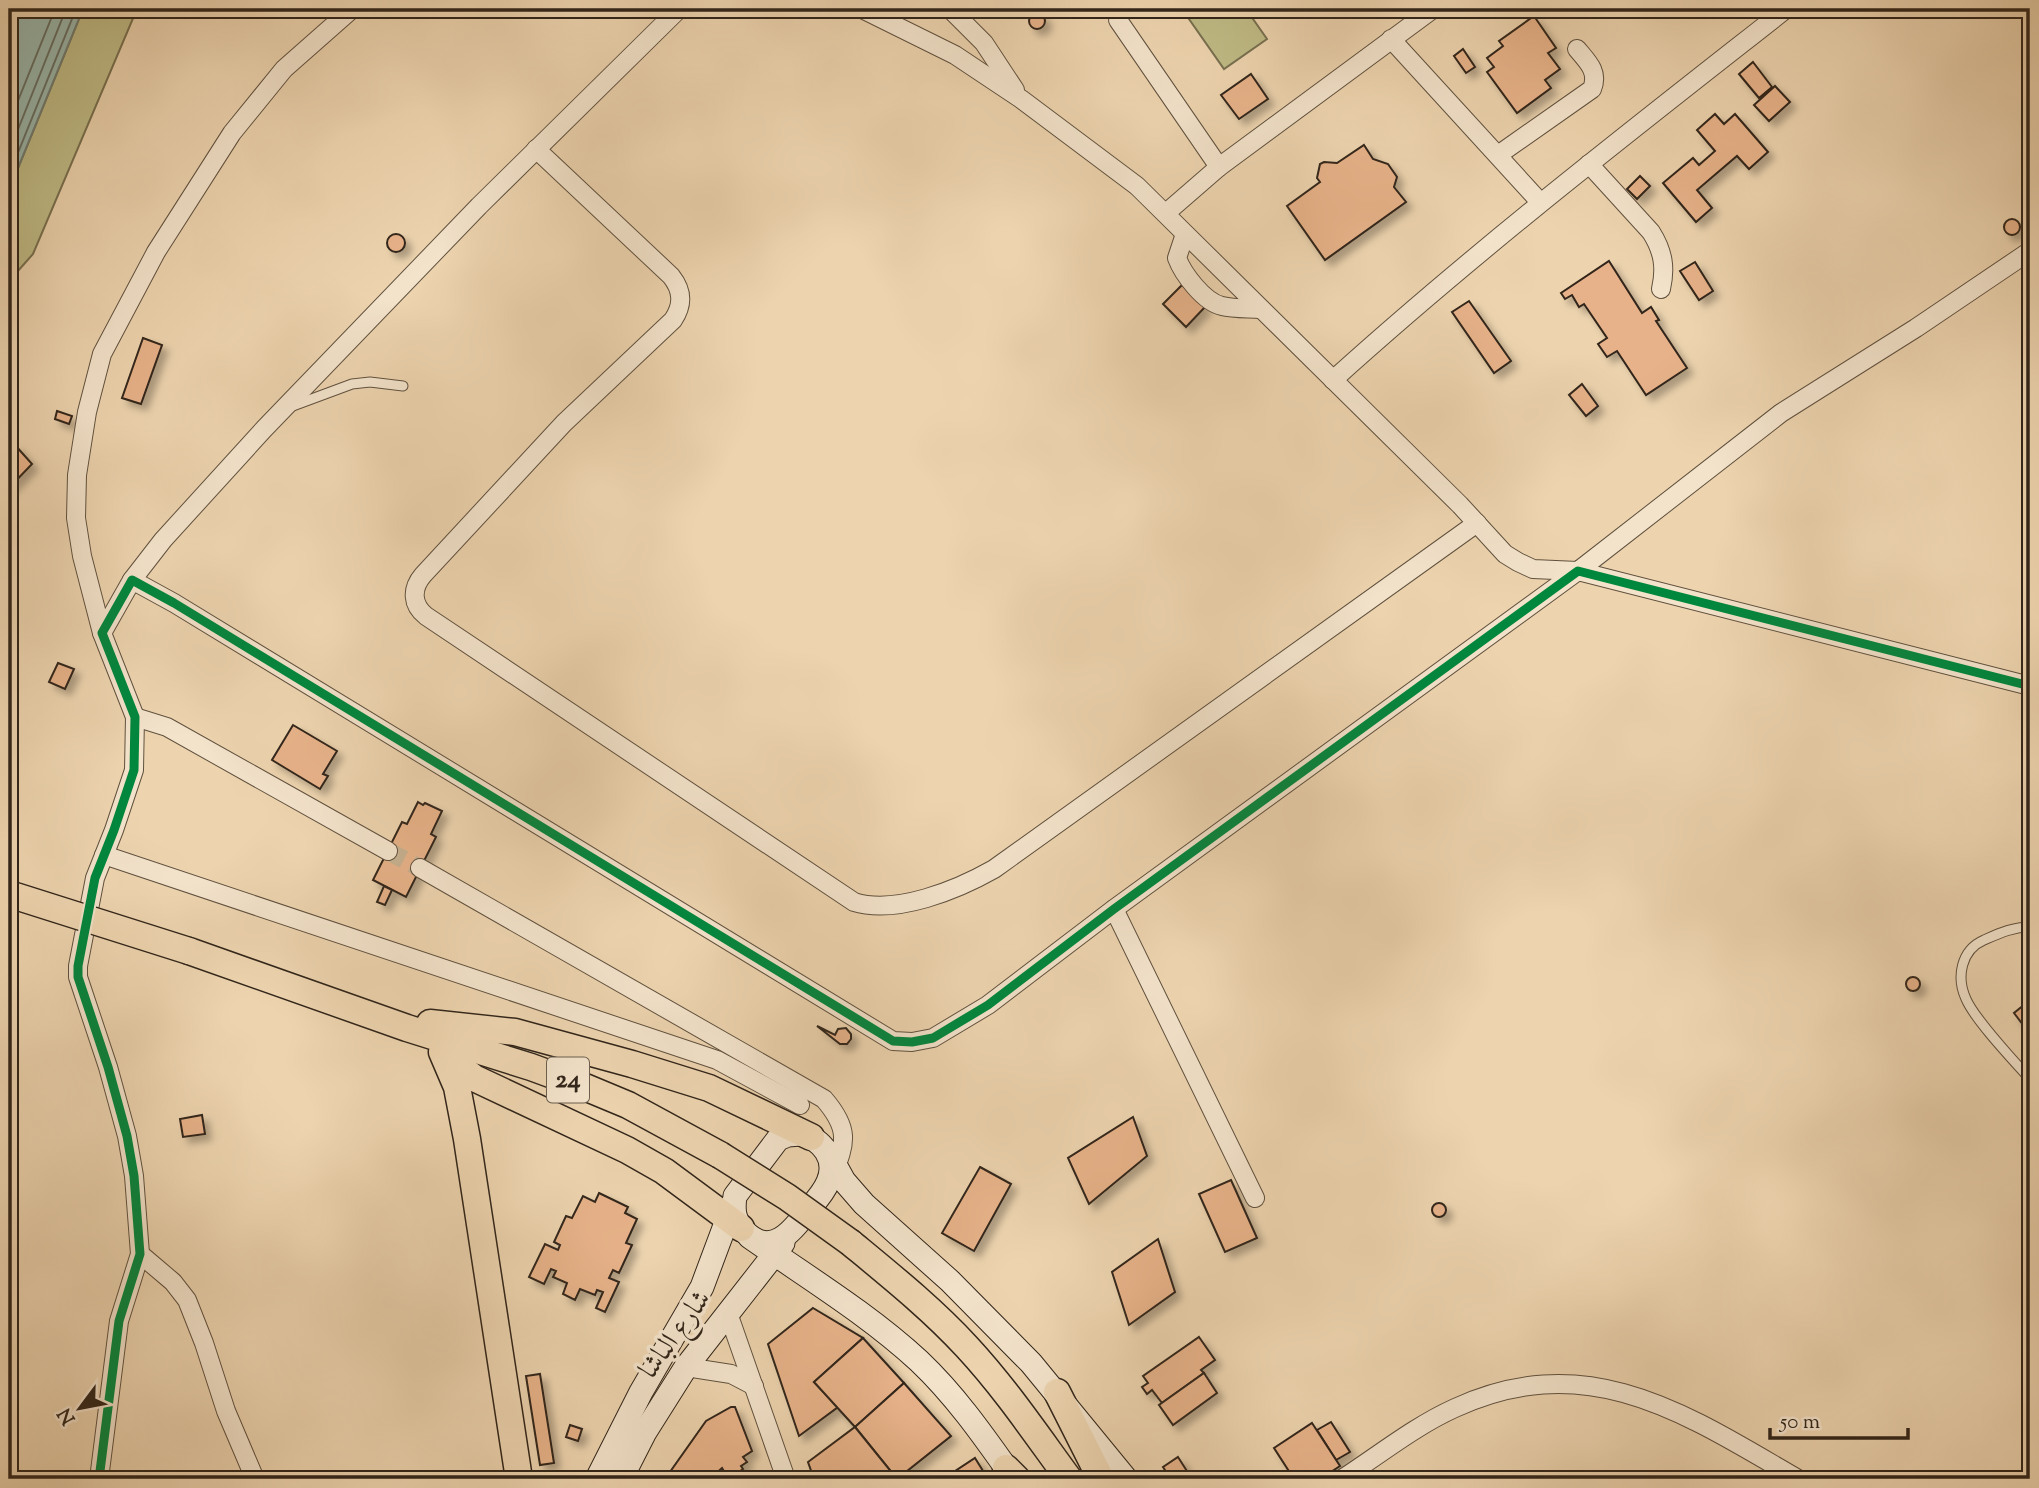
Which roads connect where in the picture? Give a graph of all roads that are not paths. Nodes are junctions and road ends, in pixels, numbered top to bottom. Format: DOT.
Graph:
graph roads {
  1 [pos="352,9"];
  2 [pos="679,9"];
  3 [pos="862,9"];
  4 [pos="950,9"];
  5 [pos="1433,9"];
  6 [pos="1786,9"];
  7 [pos="1118,20"];
  8 [pos="1391,39"];
  9 [pos="1577,49"];
  10 [pos="1021,99"];
  11 [pos="536,149"];
  12 [pos="1498,155"];
  13 [pos="1589,163"];
  14 [pos="1219,167"];
  15 [pos="1540,202"];
  16 [pos="1166,213"];
  17 [pos="1185,234"];
  18 [pos="2030,251"];
  19 [pos="1661,289"];
  20 [pos="1261,309"];
  21 [pos="1333,380"];
  22 [pos="403,386"];
  23 [pos="282,411"];
  24 [pos="1477,523"];
  25 [pos="1578,571"];
  26 [pos="132,580"];
  27 [pos="102,633"];
  28 [pos="2030,686"];
  29 [pos="135,717"];
  30 [pos="388,851"];
  31 [pos="104,855"];
  32 [pos="420,868"];
  33 [pos="9,894"];
  34 [pos="1114,909"];
  35 [pos="2030,927"];
  36 [pos="363,1013"];
  37 [pos="407,1028"];
  38 [pos="442,1052"];
  39 [pos="2030,1079"];
  40 [pos="793,1115"];
  41 [pos="825,1160"];
  42 [pos="1255,1198"];
  43 [pos="738,1221"];
  44 [pos="792,1233"];
  45 [pos="140,1254"];
  46 [pos="775,1254"];
  47 [pos="728,1313"];
  48 [pos="686,1367"];
  49 [pos="754,1386"];
  50 [pos="1057,1392"];
  51 [pos="1018,1407"];
  52 [pos="1012,1476"];
  53 [pos="99,1479"];
  54 [pos="255,1479"];
  55 [pos="519,1479"];
  56 [pos="597,1479"];
  57 [pos="621,1479"];
  58 [pos="786,1479"];
  59 [pos="1069,1479"];
  60 [pos="1086,1479"];
  61 [pos="1101,1479"];
  62 [pos="1126,1479"];
  63 [pos="1342,1479"];
  64 [pos="1798,1479"];
  1 -- 27 [label="street"];
  2 -- 11 [label="street"];
  3 -- 10 [label="street"];
  4 -- 10 [label="street"];
  5 -- 8 [label="street"];
  6 -- 13 [label="street"];
  7 -- 14 [label="street"];
  8 -- 12 [label="street"];
  8 -- 14 [label="street"];
  9 -- 12 [label="street"];
  10 -- 16 [label="street"];
  11 -- 23 [label="street"];
  11 -- 24 [label="street"];
  12 -- 15 [label="street"];
  13 -- 15 [label="street"];
  13 -- 19 [label="street"];
  14 -- 16 [label="street"];
  15 -- 21 [label="street"];
  16 -- 17 [label="street"];
  17 -- 20 [label="street"];
  17 -- 20 [label="street"];
  18 -- 25 [label="street"];
  20 -- 21 [label="street"];
  21 -- 24 [label="street"];
  22 -- 23 [label="lane"];
  23 -- 26 [label="street"];
  24 -- 25 [label="street"];
  25 -- 28 [label="street"];
  25 -- 34 [label="street"];
  26 -- 27 [label="street"];
  26 -- 34 [label="street"];
  27 -- 29 [label="street"];
  29 -- 30 [label="street"];
  29 -- 31 [label="street"];
  31 -- 40 [label="street"];
  31 -- 45 [label="street"];
  32 -- 40 [label="street"];
  33 -- 36 [label="main road, 24, bridge"];
  34 -- 42 [label="street"];
  35 -- 39 [label="lane"];
  36 -- 37 [label="main road, 24"];
  36 -- 40 [label="main road"];
  37 -- 38 [label="main road"];
  37 -- 51 [label="main road, 24, bridge"];
  38 -- 43 [label="main road"];
  38 -- 55 [label="main road"];
  40 -- 41 [label="main road"];
  40 -- 41 [label="street"];
  40 -- 43 [label="main road"];
  41 -- 44 [label="main road, شارع الباشا"];
  41 -- 50 [label="main road"];
  43 -- 44 [label="main road"];
  43 -- 46 [label="main road"];
  43 -- 56 [label="main road"];
  44 -- 46 [label="main road, شارع الباشا"];
  45 -- 53 [label="street"];
  45 -- 54 [label="street"];
  46 -- 47 [label="main road, شارع الباشا"];
  46 -- 52 [label="main road"];
  47 -- 48 [label="main road, شارع الباشا"];
  47 -- 49 [label="street"];
  48 -- 49 [label="street"];
  48 -- 57 [label="main road, شارع الباشا"];
  49 -- 58 [label="street"];
  50 -- 61 [label="main road"];
  50 -- 62 [label="main road"];
  51 -- 59 [label="main road, 24"];
  51 -- 60 [label="main road, 24"];
  63 -- 64 [label="street"];
}
